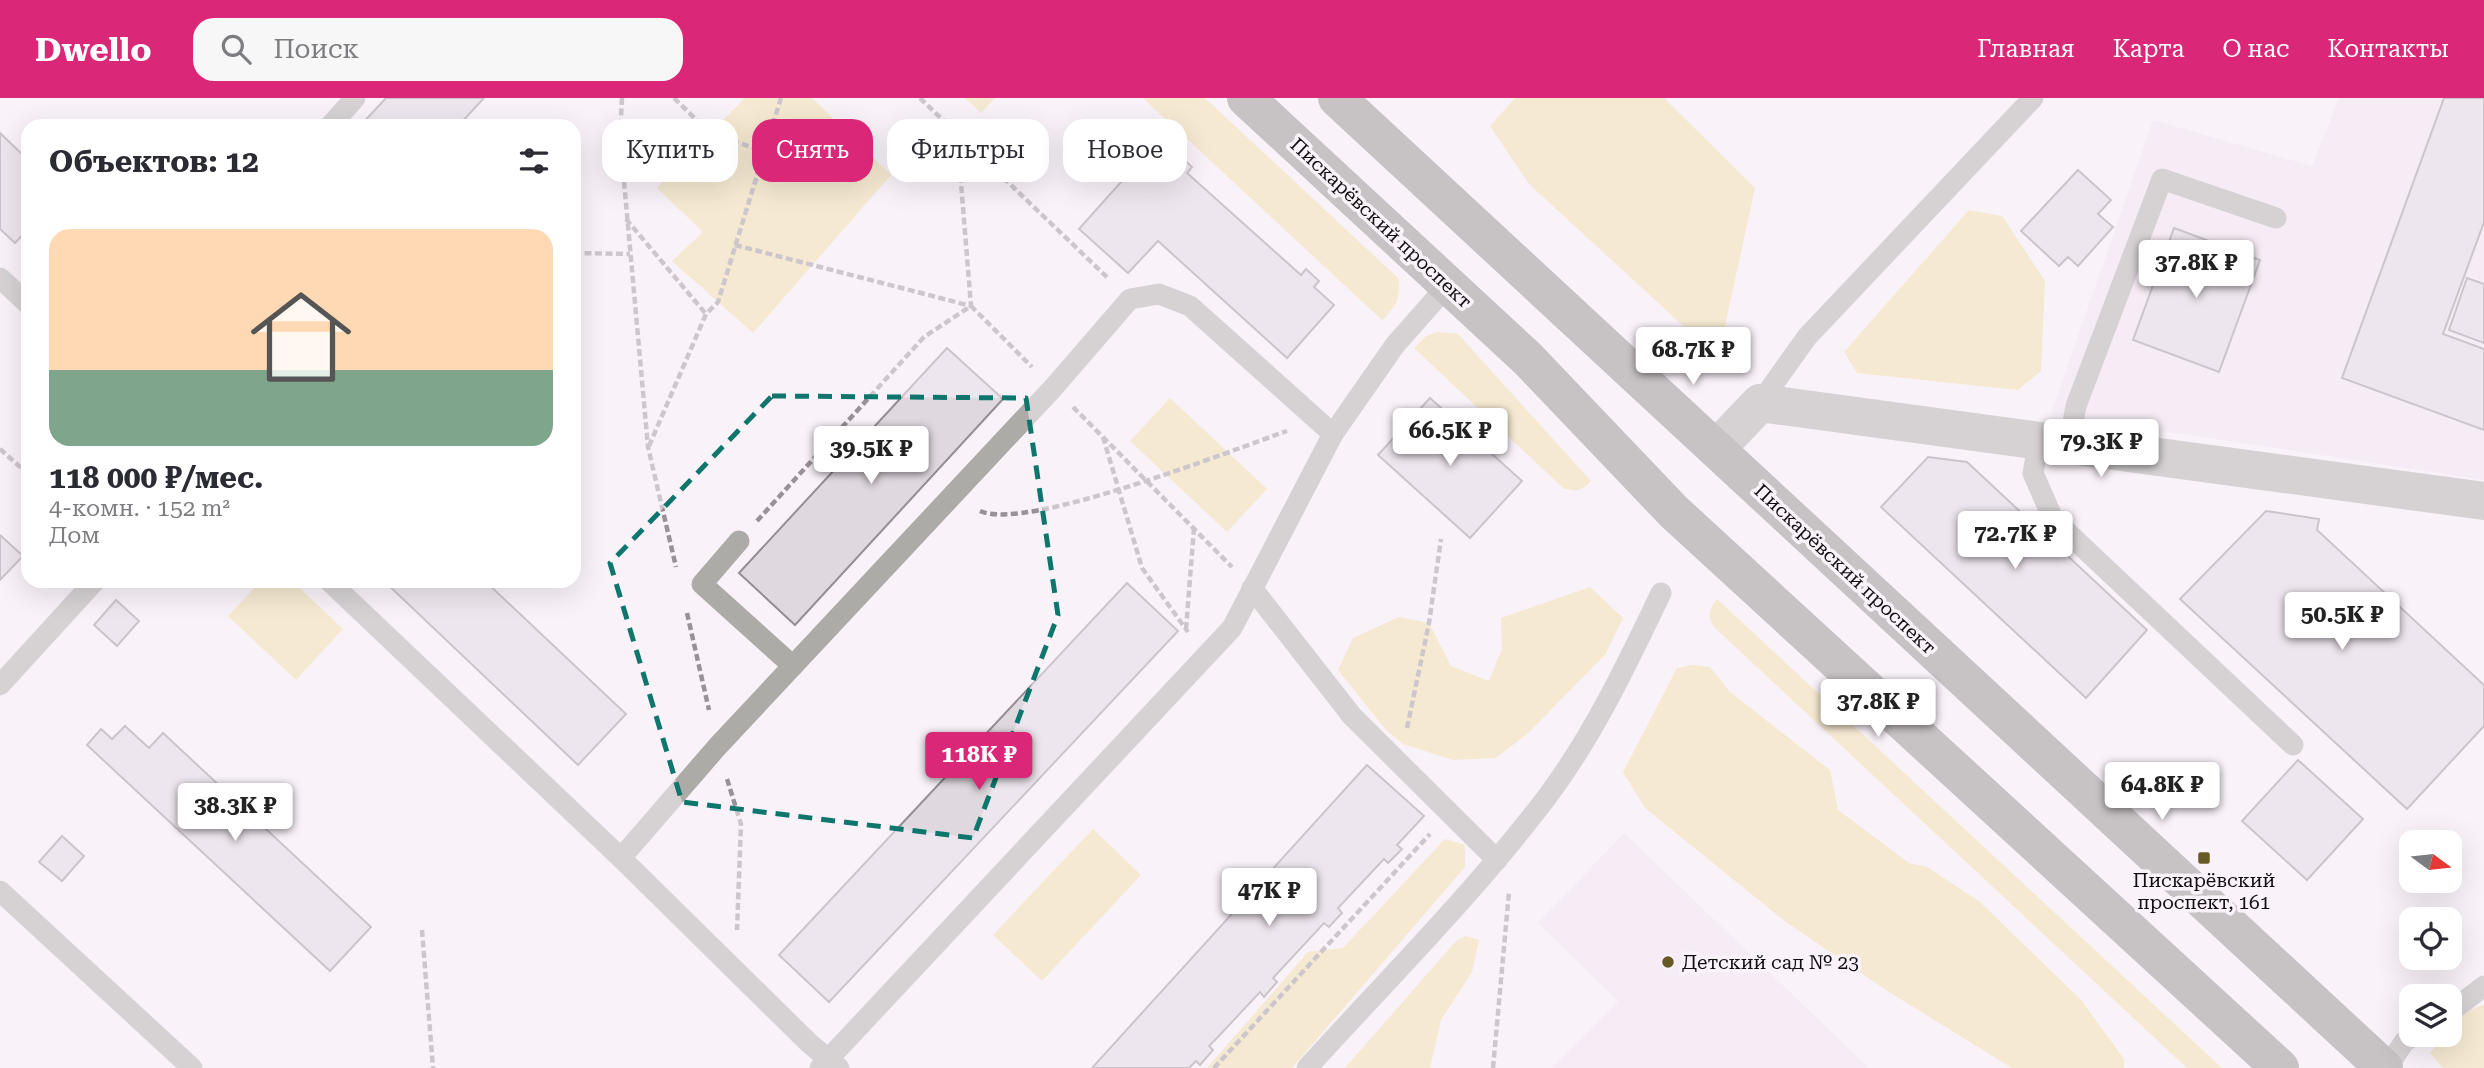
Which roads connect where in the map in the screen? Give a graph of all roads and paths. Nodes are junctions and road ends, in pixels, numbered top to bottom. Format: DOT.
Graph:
graph roads {
  1 [pos="355,98"];
  2 [pos="622,98"];
  3 [pos="674,98"];
  4 [pos="781,98"];
  5 [pos="920,98"];
  6 [pos="1246,98"];
  7 [pos="1337,98"];
  8 [pos="2033,98"];
  9 [pos="336,119"];
  10 [pos="774,119"];
  11 [pos="942,119"];
  12 [pos="752,146"];
  13 [pos="754,182"];
  14 [pos="961,182"];
  15 [pos="1007,182"];
  16 [pos="626,218"];
  17 [pos="2276,218"];
  18 [pos="735,245"];
  19 [pos="581,253"];
  20 [pos="630,254"];
  21 [pos="0,278"];
  22 [pos="1448,285"];
  23 [pos="21,298"];
  24 [pos="1130,299"];
  25 [pos="971,306"];
  26 [pos="706,314"];
  27 [pos="1053,388"];
  28 [pos="1760,403"];
  29 [pos="1325,428"];
  30 [pos="1103,436"];
  31 [pos="2054,442"];
  32 [pos="648,447"];
  33 [pos="0,449"];
  34 [pos="1716,449"];
  35 [pos="21,468"];
  36 [pos="1147,480"];
  37 [pos="1119,490"];
  38 [pos="953,495"];
  39 [pos="2484,501"];
  40 [pos="1194,528"];
  41 [pos="1441,539"];
  42 [pos="739,541"];
  43 [pos="678,577"];
  44 [pos="89,588"];
  45 [pos="336,588"];
  46 [pos="1252,588"];
  47 [pos="1661,593"];
  48 [pos="684,603"];
  49 [pos="1186,630"];
  50 [pos="1205,656"];
  51 [pos="793,666"];
  52 [pos="0,685"];
  53 [pos="2293,744"];
  54 [pos="718,747"];
  55 [pos="1399,763"];
  56 [pos="1449,813"];
  57 [pos="1503,853"];
  58 [pos="621,858"];
  59 [pos="0,891"];
  60 [pos="422,930"];
  61 [pos="736,972"];
  62 [pos="2484,986"];
  63 [pos="2462,1003"];
  64 [pos="2401,1047"];
  65 [pos="829,1065"];
  66 [pos="192,1068"];
  67 [pos="433,1068"];
  68 [pos="1214,1068"];
  69 [pos="1307,1068"];
  70 [pos="1493,1068"];
  71 [pos="2280,1068"];
  72 [pos="2386,1068"];
  1 -- 9 [label="lane"];
  2 -- 16 [label="path"];
  3 -- 12 [label="path"];
  4 -- 10 [label="path"];
  5 -- 11 [label="path"];
  6 -- 22 [label="main road, Пискарёвский проспект"];
  7 -- 34 [label="main road, Пискарёвский проспект"];
  8 -- 28 [label="lane"];
  13 -- 18 [label="path"];
  14 -- 25 [label="path"];
  15 -- 24 [label="path"];
  16 -- 20 [label="path"];
  16 -- 26 [label="path"];
  17 -- 31 [label="lane"];
  18 -- 25 [label="path"];
  18 -- 26 [label="path"];
  19 -- 20 [label="path"];
  20 -- 32 [label="path"];
  21 -- 23 [label="lane"];
  22 -- 29 [label="lane"];
  22 -- 71 [label="main road, Пискарёвский проспект"];
  24 -- 27 [label="lane"];
  24 -- 29 [label="lane"];
  25 -- 27 [label="path"];
  25 -- 42 [label="path"];
  26 -- 32 [label="path"];
  27 -- 30 [label="path"];
  27 -- 38 [label="lane"];
  28 -- 31 [label="street"];
  28 -- 34 [label="street"];
  29 -- 36 [label="path"];
  29 -- 46 [label="lane"];
  30 -- 36 [label="path"];
  30 -- 37 [label="path"];
  31 -- 39 [label="street"];
  31 -- 53 [label="lane"];
  32 -- 43 [label="path"];
  33 -- 35 [label="path"];
  34 -- 72 [label="main road, Пискарёвский проспект"];
  36 -- 37 [label="path"];
  36 -- 40 [label="path"];
  37 -- 38 [label="path"];
  37 -- 49 [label="path"];
  38 -- 51 [label="lane"];
  40 -- 46 [label="path"];
  40 -- 49 [label="path"];
  41 -- 55 [label="path"];
  42 -- 51 [label="lane"];
  44 -- 52 [label="lane"];
  45 -- 58 [label="lane"];
  46 -- 50 [label="lane"];
  46 -- 55 [label="lane"];
  47 -- 57 [label="lane"];
  48 -- 54 [label="path"];
  49 -- 50 [label="path"];
  50 -- 65 [label="lane"];
  51 -- 54 [label="lane"];
  54 -- 58 [label="lane"];
  54 -- 61 [label="path"];
  55 -- 56 [label="lane"];
  56 -- 57 [label="lane"];
  56 -- 68 [label="path"];
  57 -- 69 [label="lane"];
  57 -- 70 [label="path"];
  58 -- 61 [label="lane"];
  59 -- 66 [label="lane"];
  60 -- 67 [label="path"];
  61 -- 65 [label="lane"];
  62 -- 63 [label="lane"];
  64 -- 72 [label="lane"];
}
